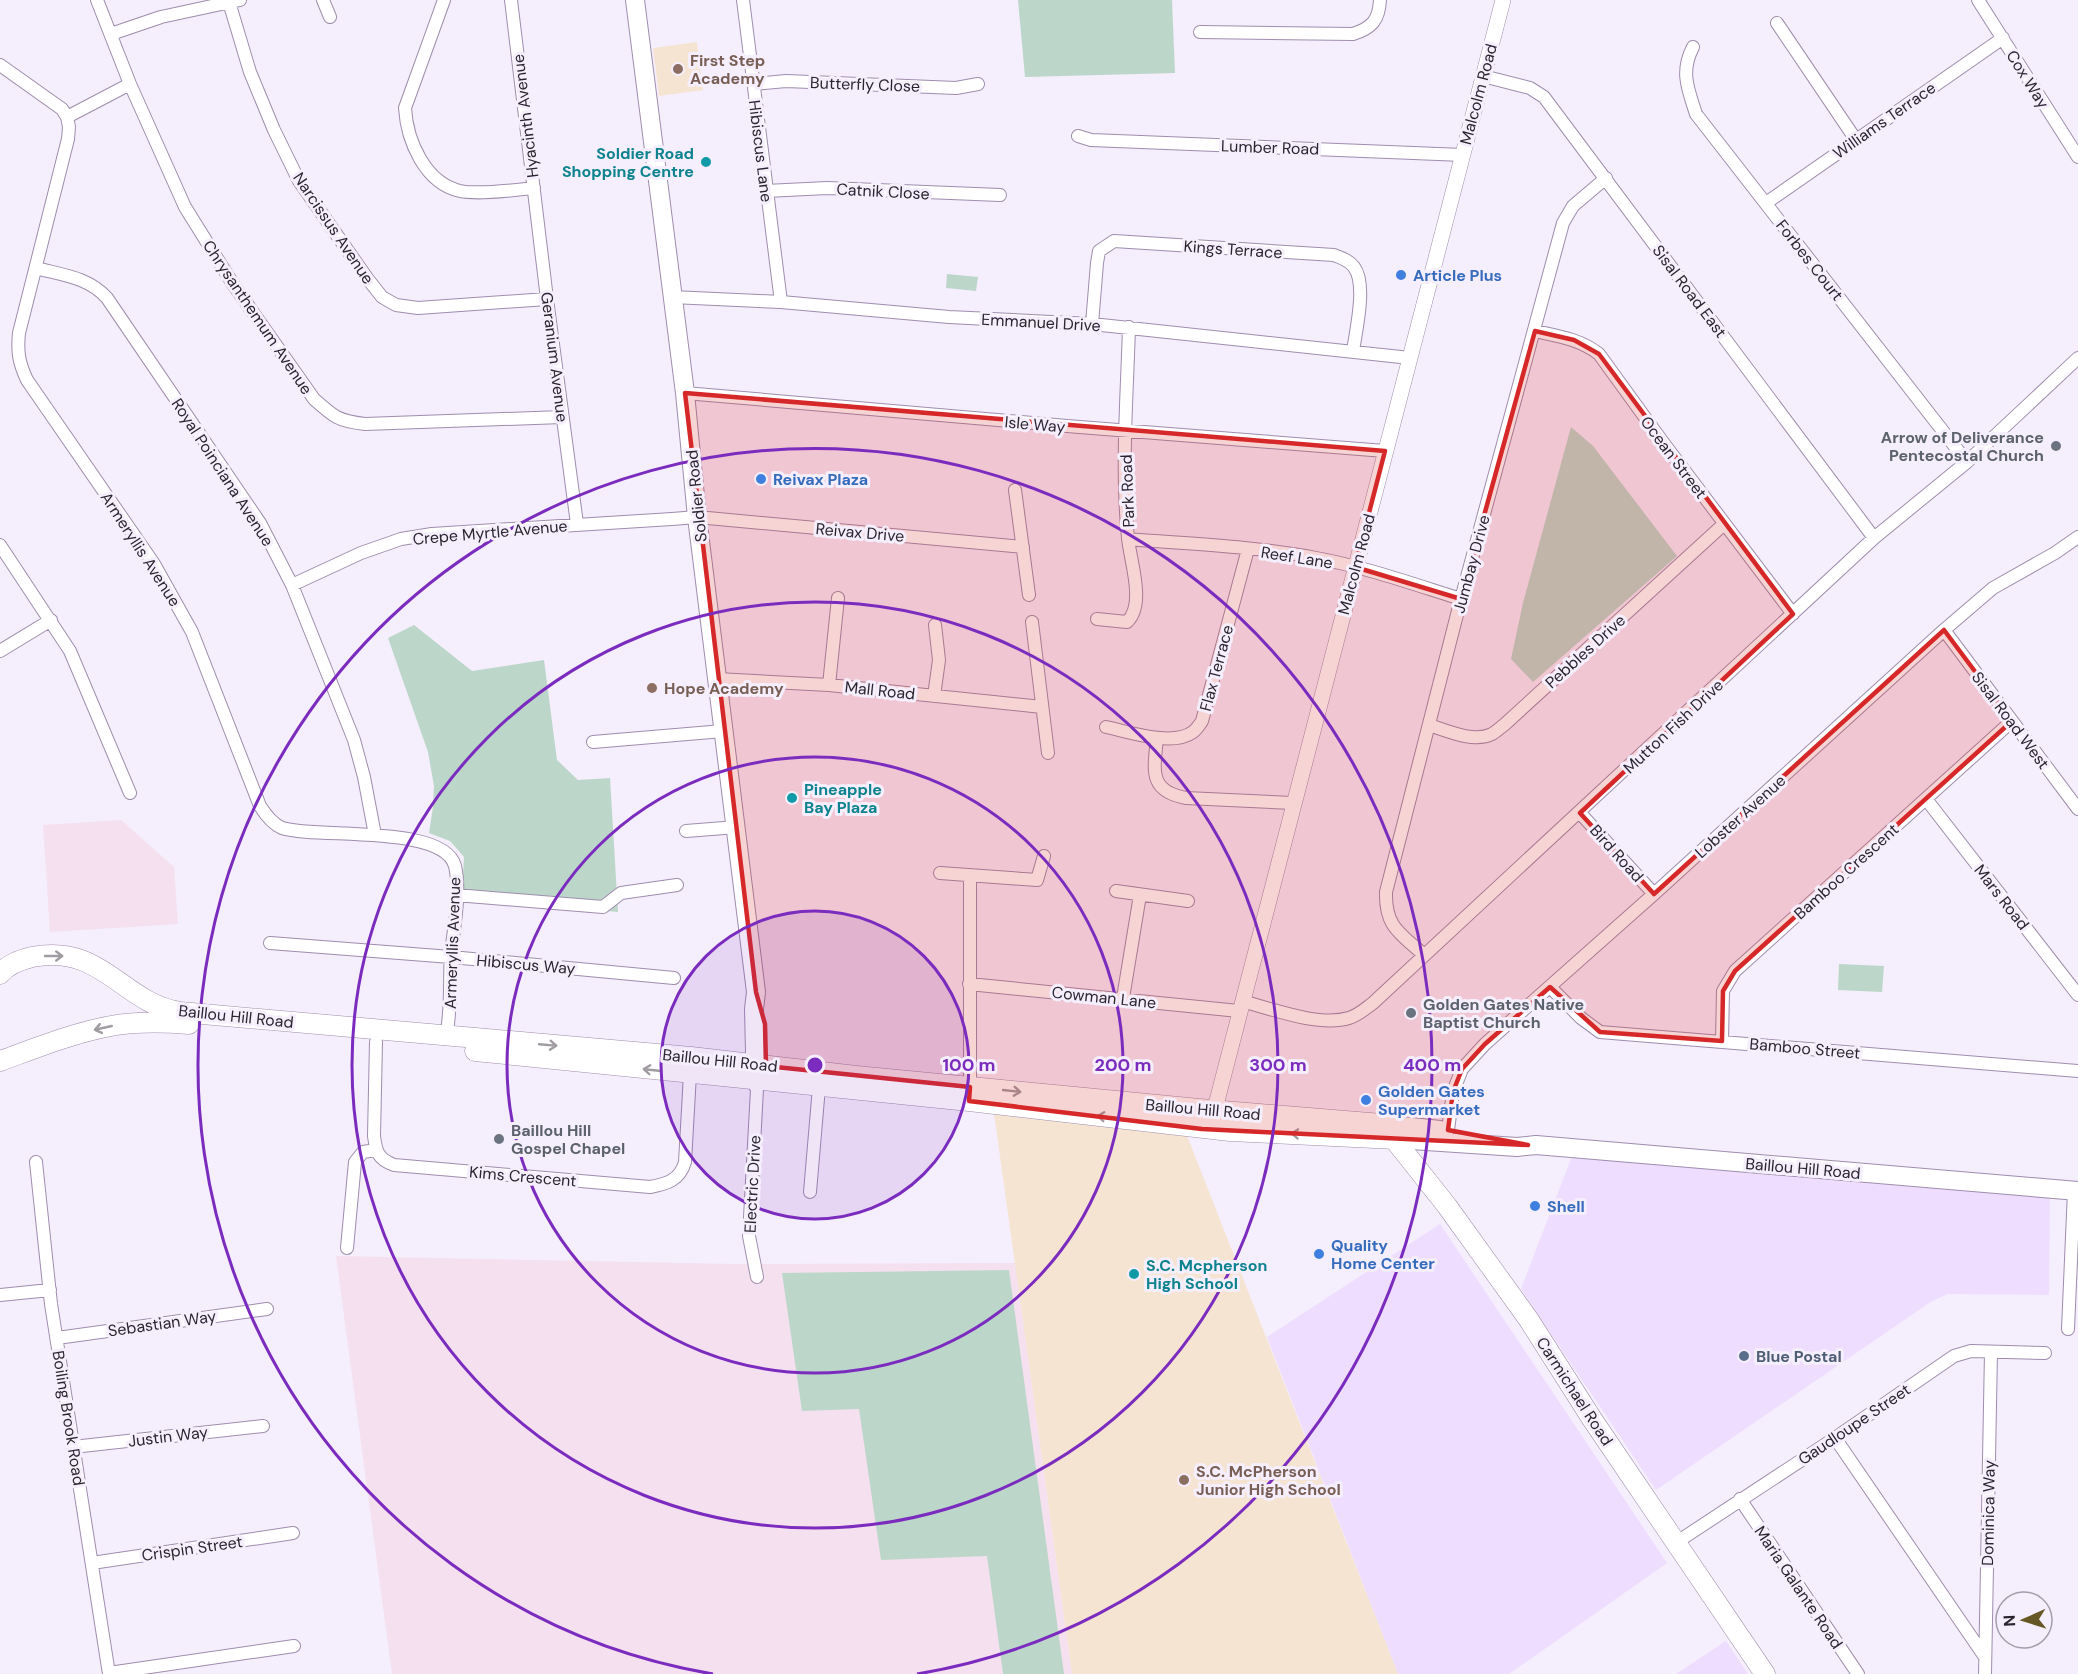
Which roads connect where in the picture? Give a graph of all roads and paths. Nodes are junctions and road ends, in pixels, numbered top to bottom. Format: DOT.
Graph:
graph roads {
  1 [pos="97,0"];
  2 [pos="324,0"];
  3 [pos="444,0"];
  4 [pos="511,0"];
  5 [pos="635,0"];
  6 [pos="743,0"];
  7 [pos="1380,0"];
  8 [pos="1503,0"];
  9 [pos="1978,0"];
  10 [pos="234,1"];
  11 [pos="330,17"];
  12 [pos="1777,23"];
  13 [pos="1200,32"];
  14 [pos="111,34"];
  15 [pos="2003,38"];
  16 [pos="1693,47"];
  17 [pos="0,65"];
  18 [pos="1483,76"];
  19 [pos="130,84"];
  20 [pos="753,84"];
  21 [pos="978,84"];
  22 [pos="67,117"];
  23 [pos="1078,136"];
  24 [pos="1856,140"];
  25 [pos="1463,155"];
  26 [pos="2078,157"];
  27 [pos="1606,178"];
  28 [pos="534,189"];
  29 [pos="766,191"];
  30 [pos="1000,195"];
  31 [pos="1766,203"];
  32 [pos="36,268"];
  33 [pos="672,297"];
  34 [pos="547,299"];
  35 [pos="781,302"];
  36 [pos="1092,324"];
  37 [pos="1130,327"];
  38 [pos="1535,331"];
  39 [pos="1353,351"];
  40 [pos="1410,358"];
  41 [pos="2078,358"];
  42 [pos="685,393"];
  43 [pos="562,417"];
  44 [pos="1125,431"];
  45 [pos="1385,451"];
  46 [pos="1966,462"];
  47 [pos="1015,490"];
  48 [pos="697,517"];
  49 [pos="1724,524"];
  50 [pos="577,525"];
  51 [pos="2078,537"];
  52 [pos="1874,538"];
  53 [pos="1128,539"];
  54 [pos="0,545"];
  55 [pos="1023,547"];
  56 [pos="1248,549"];
  57 [pos="1355,567"];
  58 [pos="292,585"];
  59 [pos="1029,595"];
  60 [pos="838,598"];
  61 [pos="1461,599"];
  62 [pos="1793,614"];
  63 [pos="1097,619"];
  64 [pos="51,620"];
  65 [pos="1032,622"];
  66 [pos="935,625"];
  67 [pos="1944,630"];
  68 [pos="0,651"];
  69 [pos="717,679"];
  70 [pos="829,685"];
  71 [pos="934,696"];
  72 [pos="1042,707"];
  73 [pos="2012,721"];
  74 [pos="1429,725"];
  75 [pos="1106,727"];
  76 [pos="723,731"];
  77 [pos="1157,738"];
  78 [pos="593,742"];
  79 [pos="1048,753"];
  80 [pos="130,793"];
  81 [pos="1926,799"];
  82 [pos="1293,803"];
  83 [pos="2078,809"];
  84 [pos="1580,813"];
  85 [pos="736,827"];
  86 [pos="686,831"];
  87 [pos="375,835"];
  88 [pos="1044,856"];
  89 [pos="940,873"];
  90 [pos="970,876"];
  91 [pos="677,885"];
  92 [pos="1116,891"];
  93 [pos="1654,894"];
  94 [pos="456,895"];
  95 [pos="1140,895"];
  96 [pos="1188,901"];
  97 [pos="270,943"];
  98 [pos="1424,955"];
  99 [pos="451,957"];
  100 [pos="0,974"];
  101 [pos="674,978"];
  102 [pos="969,984"];
  103 [pos="1550,987"];
  104 [pos="136,994"];
  105 [pos="2078,995"];
  106 [pos="1123,998"];
  107 [pos="1241,1006"];
  108 [pos="133,1023"];
  109 [pos="446,1036"];
  110 [pos="1722,1041"];
  111 [pos="376,1042"];
  112 [pos="0,1061"];
  113 [pos="2078,1071"];
  114 [pos="690,1074"];
  115 [pos="759,1076"];
  116 [pos="819,1087"];
  117 [pos="970,1094"];
  118 [pos="1212,1120"];
  119 [pos="1382,1124"];
  120 [pos="1448,1130"];
  121 [pos="1358,1139"];
  122 [pos="1396,1139"];
  123 [pos="1528,1145"];
  124 [pos="376,1150"];
  125 [pos="36,1162"];
  126 [pos="1414,1164"];
  127 [pos="2076,1191"];
  128 [pos="810,1192"];
  129 [pos="347,1248"];
  130 [pos="757,1277"];
  131 [pos="50,1290"];
  132 [pos="0,1295"];
  133 [pos="267,1309"];
  134 [pos="2068,1329"];
  135 [pos="57,1338"];
  136 [pos="1991,1352"];
  137 [pos="2045,1353"];
  138 [pos="263,1426"];
  139 [pos="1835,1438"];
  140 [pos="74,1447"];
  141 [pos="1740,1499"];
  142 [pos="293,1533"];
  143 [pos="1677,1542"];
  144 [pos="92,1563"];
  145 [pos="294,1646"];
  146 [pos="1985,1657"];
  147 [pos="109,1674"];
  148 [pos="1765,1674"];
  149 [pos="1858,1674"];
  150 [pos="1985,1674"];
  1 -- 14 [label="street, Chrysanthemum Avenue"];
  2 -- 11 [label="street"];
  3 -- 28 [label="street, Hyacinth Avenue"];
  4 -- 28 [label="street, Hyacinth Avenue"];
  5 -- 33 [label="main road, Soldier Road"];
  6 -- 20 [label="street, Hibiscus Lane"];
  7 -- 13 [label="street"];
  8 -- 18 [label="street, Malcolm Road"];
  9 -- 15 [label="street, Cox Way"];
  10 -- 14 [label="street"];
  10 -- 34 [label="street, Narcissus Avenue"];
  12 -- 24 [label="street"];
  14 -- 19 [label="street, Chrysanthemum Avenue"];
  15 -- 24 [label="street, Williams Terrace"];
  15 -- 26 [label="street, Cox Way"];
  16 -- 31 [label="street, Forbes Court"];
  17 -- 22 [label="street"];
  18 -- 25 [label="street, Malcolm Road"];
  18 -- 27 [label="street, Sisal Road East"];
  19 -- 22 [label="street"];
  19 -- 43 [label="street, Chrysanthemum Avenue"];
  20 -- 21 [label="street, Butterfly Close"];
  20 -- 29 [label="street, Hibiscus Lane"];
  22 -- 32 [label="street, Armeryllis Avenue"];
  23 -- 25 [label="street, Lumber Road"];
  24 -- 31 [label="street, Williams Terrace"];
  25 -- 40 [label="street, Malcolm Road"];
  27 -- 38 [label="street, Jumbay Drive"];
  27 -- 52 [label="street, Sisal Road East"];
  28 -- 34 [label="street, Geranium Avenue"];
  29 -- 30 [label="street, Catnik Close"];
  29 -- 35 [label="street, Hibiscus Lane"];
  31 -- 46 [label="street, Forbes Court"];
  32 -- 58 [label="street, Royal Poinciana Avenue"];
  32 -- 87 [label="street, Armeryllis Avenue"];
  33 -- 35 [label="street, Emmanuel Drive"];
  33 -- 42 [label="main road, Soldier Road"];
  34 -- 43 [label="street, Geranium Avenue"];
  35 -- 36 [label="street, Emmanuel Drive"];
  36 -- 37 [label="street, Emmanuel Drive"];
  36 -- 39 [label="street, Kings Terrace"];
  37 -- 39 [label="street, Emmanuel Drive"];
  37 -- 44 [label="street, Park Road"];
  38 -- 49 [label="street, Ocean Street"];
  38 -- 61 [label="street, Jumbay Drive"];
  39 -- 40 [label="street, Emmanuel Drive"];
  40 -- 45 [label="street, Malcolm Road"];
  41 -- 46 [label="street, Mutton Fish Drive"];
  42 -- 44 [label="street, Isle Way"];
  42 -- 48 [label="main road, Soldier Road"];
  43 -- 50 [label="street, Geranium Avenue"];
  44 -- 45 [label="street, Isle Way"];
  44 -- 53 [label="street, Park Road"];
  45 -- 57 [label="street, Malcolm Road"];
  46 -- 52 [label="street, Mutton Fish Drive"];
  47 -- 55 [label="street"];
  48 -- 50 [label="street, Crepe Myrtle Avenue"];
  48 -- 55 [label="street, Reivax Drive"];
  48 -- 69 [label="main road, Soldier Road"];
  49 -- 62 [label="street, Ocean Street"];
  49 -- 74 [label="street, Pebbles Drive"];
  50 -- 58 [label="street, Crepe Myrtle Avenue"];
  51 -- 67 [label="street, Lobster Avenue"];
  52 -- 62 [label="street, Mutton Fish Drive"];
  53 -- 56 [label="street, Reef Lane"];
  53 -- 63 [label="street, Park Road"];
  54 -- 64 [label="street"];
  55 -- 59 [label="street"];
  56 -- 57 [label="street, Reef Lane"];
  56 -- 77 [label="street, Flax Terrace"];
  57 -- 61 [label="street, Reef Lane"];
  57 -- 82 [label="street, Malcolm Road"];
  58 -- 87 [label="street, Royal Poinciana Avenue"];
  60 -- 70 [label="street"];
  61 -- 74 [label="street, Jumbay Drive"];
  62 -- 84 [label="street, Mutton Fish Drive"];
  64 -- 68 [label="street"];
  64 -- 80 [label="street"];
  65 -- 72 [label="street"];
  66 -- 71 [label="street"];
  67 -- 73 [label="street, Sisal Road West"];
  67 -- 93 [label="street, Lobster Avenue"];
  69 -- 70 [label="street, Mall Road"];
  69 -- 76 [label="main road, Soldier Road"];
  70 -- 71 [label="street, Mall Road"];
  71 -- 72 [label="street, Mall Road"];
  72 -- 79 [label="street"];
  73 -- 81 [label="street, Bamboo Crescent"];
  73 -- 83 [label="street, Sisal Road West"];
  74 -- 98 [label="street, Jumbay Drive"];
  75 -- 77 [label="street, Flax Terrace"];
  76 -- 78 [label="street"];
  76 -- 85 [label="main road, Soldier Road"];
  77 -- 82 [label="street"];
  81 -- 105 [label="street, Mars Road"];
  81 -- 110 [label="street, Bamboo Crescent"];
  82 -- 107 [label="street, Malcolm Road"];
  84 -- 93 [label="street, Bird Road"];
  84 -- 98 [label="street, Mutton Fish Drive"];
  85 -- 86 [label="street"];
  85 -- 115 [label="main road, Soldier Road"];
  87 -- 94 [label="street, Armeryllis Avenue"];
  88 -- 90 [label="street"];
  89 -- 90 [label="street"];
  90 -- 102 [label="street"];
  91 -- 94 [label="street"];
  92 -- 95 [label="street"];
  93 -- 103 [label="street, Lobster Avenue"];
  94 -- 99 [label="street, Armeryllis Avenue"];
  95 -- 96 [label="street"];
  95 -- 106 [label="street"];
  97 -- 99 [label="street, Hibiscus Way"];
  98 -- 107 [label="street, Mutton Fish Drive"];
  99 -- 101 [label="street, Hibiscus Way"];
  99 -- 109 [label="street, Armeryllis Avenue"];
  100 -- 104 [label="main road, Baillou Hill Road, one-way"];
  102 -- 106 [label="street, Cowman Lane"];
  102 -- 117 [label="street"];
  103 -- 110 [label="street, Bamboo Street"];
  103 -- 120 [label="street, Lobster Avenue"];
  104 -- 108 [label="main road"];
  104 -- 109 [label="main road, Baillou Hill Road"];
  106 -- 107 [label="street, Cowman Lane"];
  107 -- 118 [label="street, Malcolm Road"];
  108 -- 111 [label="main road, Baillou Hill Road"];
  108 -- 112 [label="main road, Baillou Hill Road, one-way"];
  109 -- 115 [label="main road, Baillou Hill Road, one-way"];
  110 -- 113 [label="street, Bamboo Street"];
  114 -- 111 [label="main road, Baillou Hill Road, one-way"];
  111 -- 124 [label="street"];
  114 -- 115 [label="main road, Baillou Hill Road"];
  114 -- 124 [label="street, Kims Crescent"];
  115 -- 116 [label="main road, Baillou Hill Road"];
  115 -- 117 [label="main road, Baillou Hill Road"];
  115 -- 130 [label="street, Electric Drive"];
  116 -- 117 [label="main road, Baillou Hill Road"];
  116 -- 128 [label="street"];
  117 -- 118 [label="main road, Baillou Hill Road"];
  118 -- 119 [label="main road, Baillou Hill Road"];
  121 -- 118 [label="main road, Baillou Hill Road, one-way"];
  119 -- 120 [label="main road, Baillou Hill Road"];
  119 -- 122 [label="main road"];
  120 -- 123 [label="main road, Baillou Hill Road"];
  121 -- 122 [label="main road, Baillou Hill Road"];
  121 -- 126 [label="main road, Carmichael Road"];
  122 -- 123 [label="main road, Baillou Hill Road"];
  122 -- 126 [label="main road"];
  123 -- 127 [label="main road, Baillou Hill Road"];
  124 -- 129 [label="street"];
  125 -- 131 [label="street, Boiling Brook Road"];
  126 -- 143 [label="main road, Carmichael Road"];
  127 -- 134 [label="street"];
  131 -- 132 [label="street"];
  131 -- 135 [label="street, Boiling Brook Road"];
  133 -- 135 [label="street, Sebastian Way"];
  135 -- 140 [label="street, Boiling Brook Road"];
  136 -- 137 [label="street, Gaudloupe Street"];
  136 -- 139 [label="street, Gaudloupe Street"];
  136 -- 146 [label="street, Dominica Way"];
  138 -- 140 [label="street, Justin Way"];
  139 -- 141 [label="street, Gaudloupe Street"];
  139 -- 146 [label="street"];
  140 -- 144 [label="street, Boiling Brook Road"];
  141 -- 143 [label="street, Gaudloupe Street"];
  141 -- 149 [label="street, Maria Galante Road"];
  142 -- 144 [label="street, Crispin Street"];
  143 -- 148 [label="main road, Carmichael Road"];
  144 -- 147 [label="street, Boiling Brook Road"];
  145 -- 147 [label="street"];
  146 -- 150 [label="street, Dominica Way"];
}
